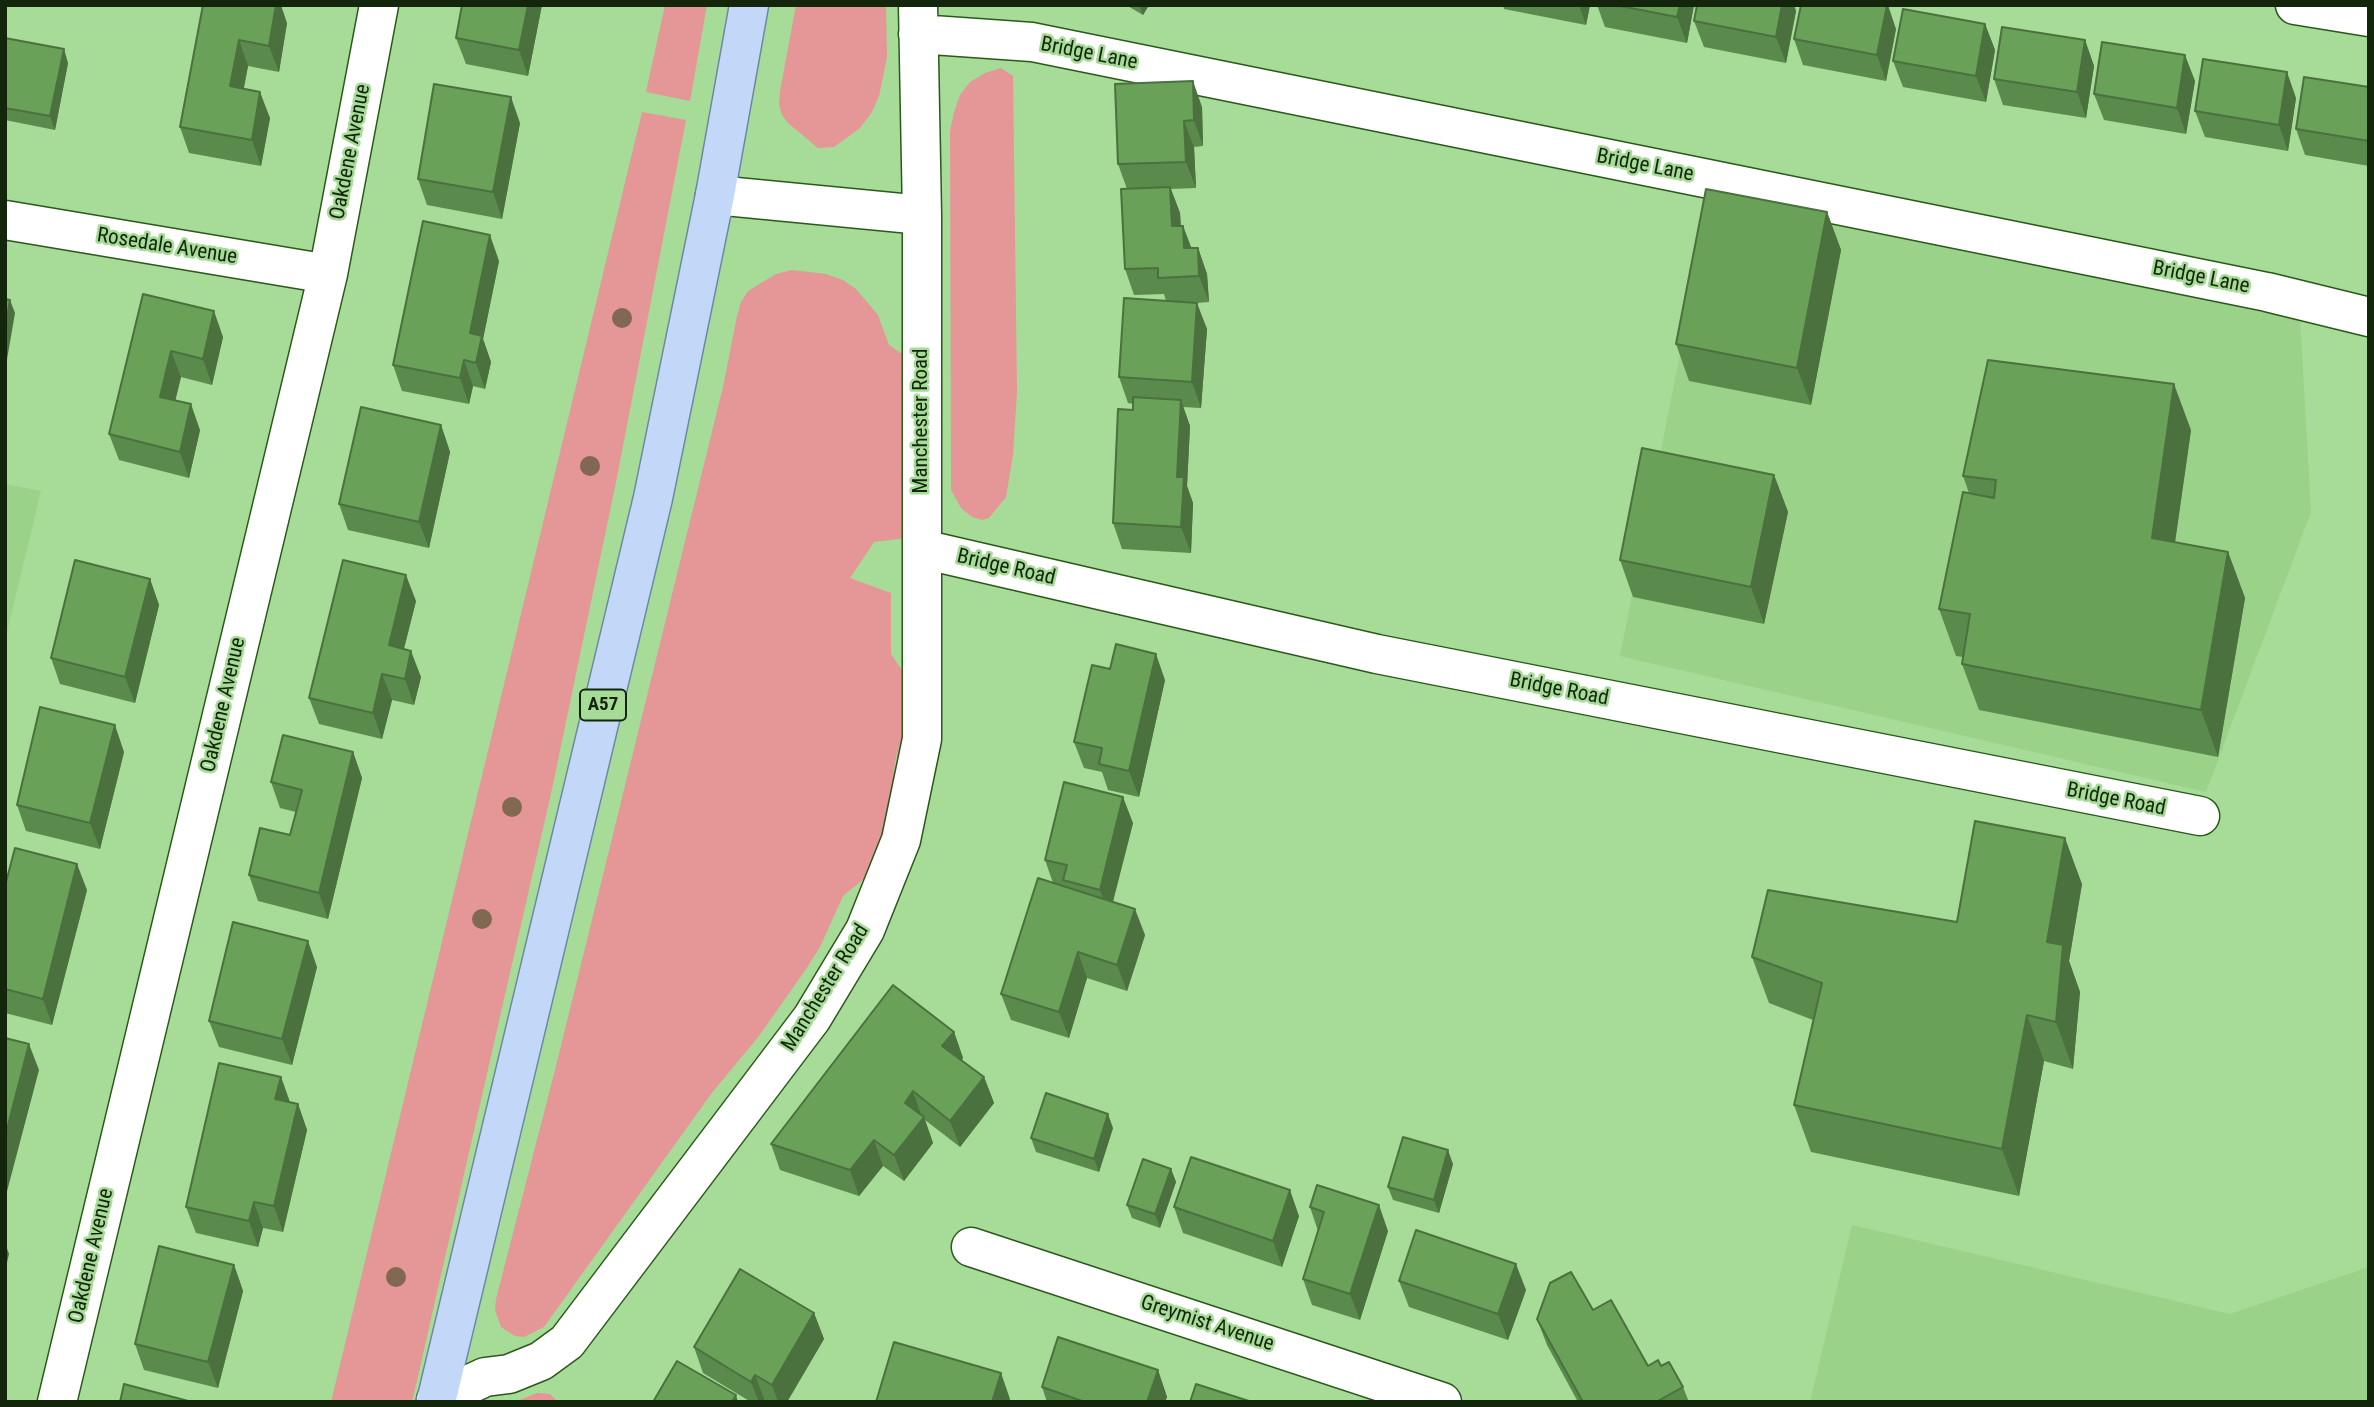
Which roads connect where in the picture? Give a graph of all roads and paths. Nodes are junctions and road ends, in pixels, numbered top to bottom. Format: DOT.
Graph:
graph roads {
  1 [pos="379,5"];
  2 [pos="749,5"];
  3 [pos="2295,5"];
  4 [pos="2369,17"];
  5 [pos="918,20"];
  6 [pos="715,195"];
  7 [pos="922,215"];
  8 [pos="5,220"];
  9 [pos="328,274"];
  10 [pos="2369,317"];
  11 [pos="922,549"];
  12 [pos="2200,816"];
  13 [pos="971,1247"];
  14 [pos="436,1401"];
  15 [pos="57,1402"];
  16 [pos="1442,1402"];
  1 -- 9 [label="street, Oakdene Avenue"];
  2 -- 6 [label="main road, Manchester Road / A57"];
  3 -- 4 [label="street"];
  5 -- 7 [label="street, Manchester Road"];
  5 -- 10 [label="street, Bridge Lane"];
  6 -- 7 [label="street"];
  6 -- 14 [label="main road, Manchester Road / A57"];
  7 -- 11 [label="street, Manchester Road"];
  8 -- 9 [label="street, Rosedale Avenue"];
  9 -- 15 [label="street, Oakdene Avenue"];
  11 -- 12 [label="street, Bridge Road"];
  11 -- 14 [label="street, Manchester Road"];
  13 -- 16 [label="street, Greymist Avenue"];
}
